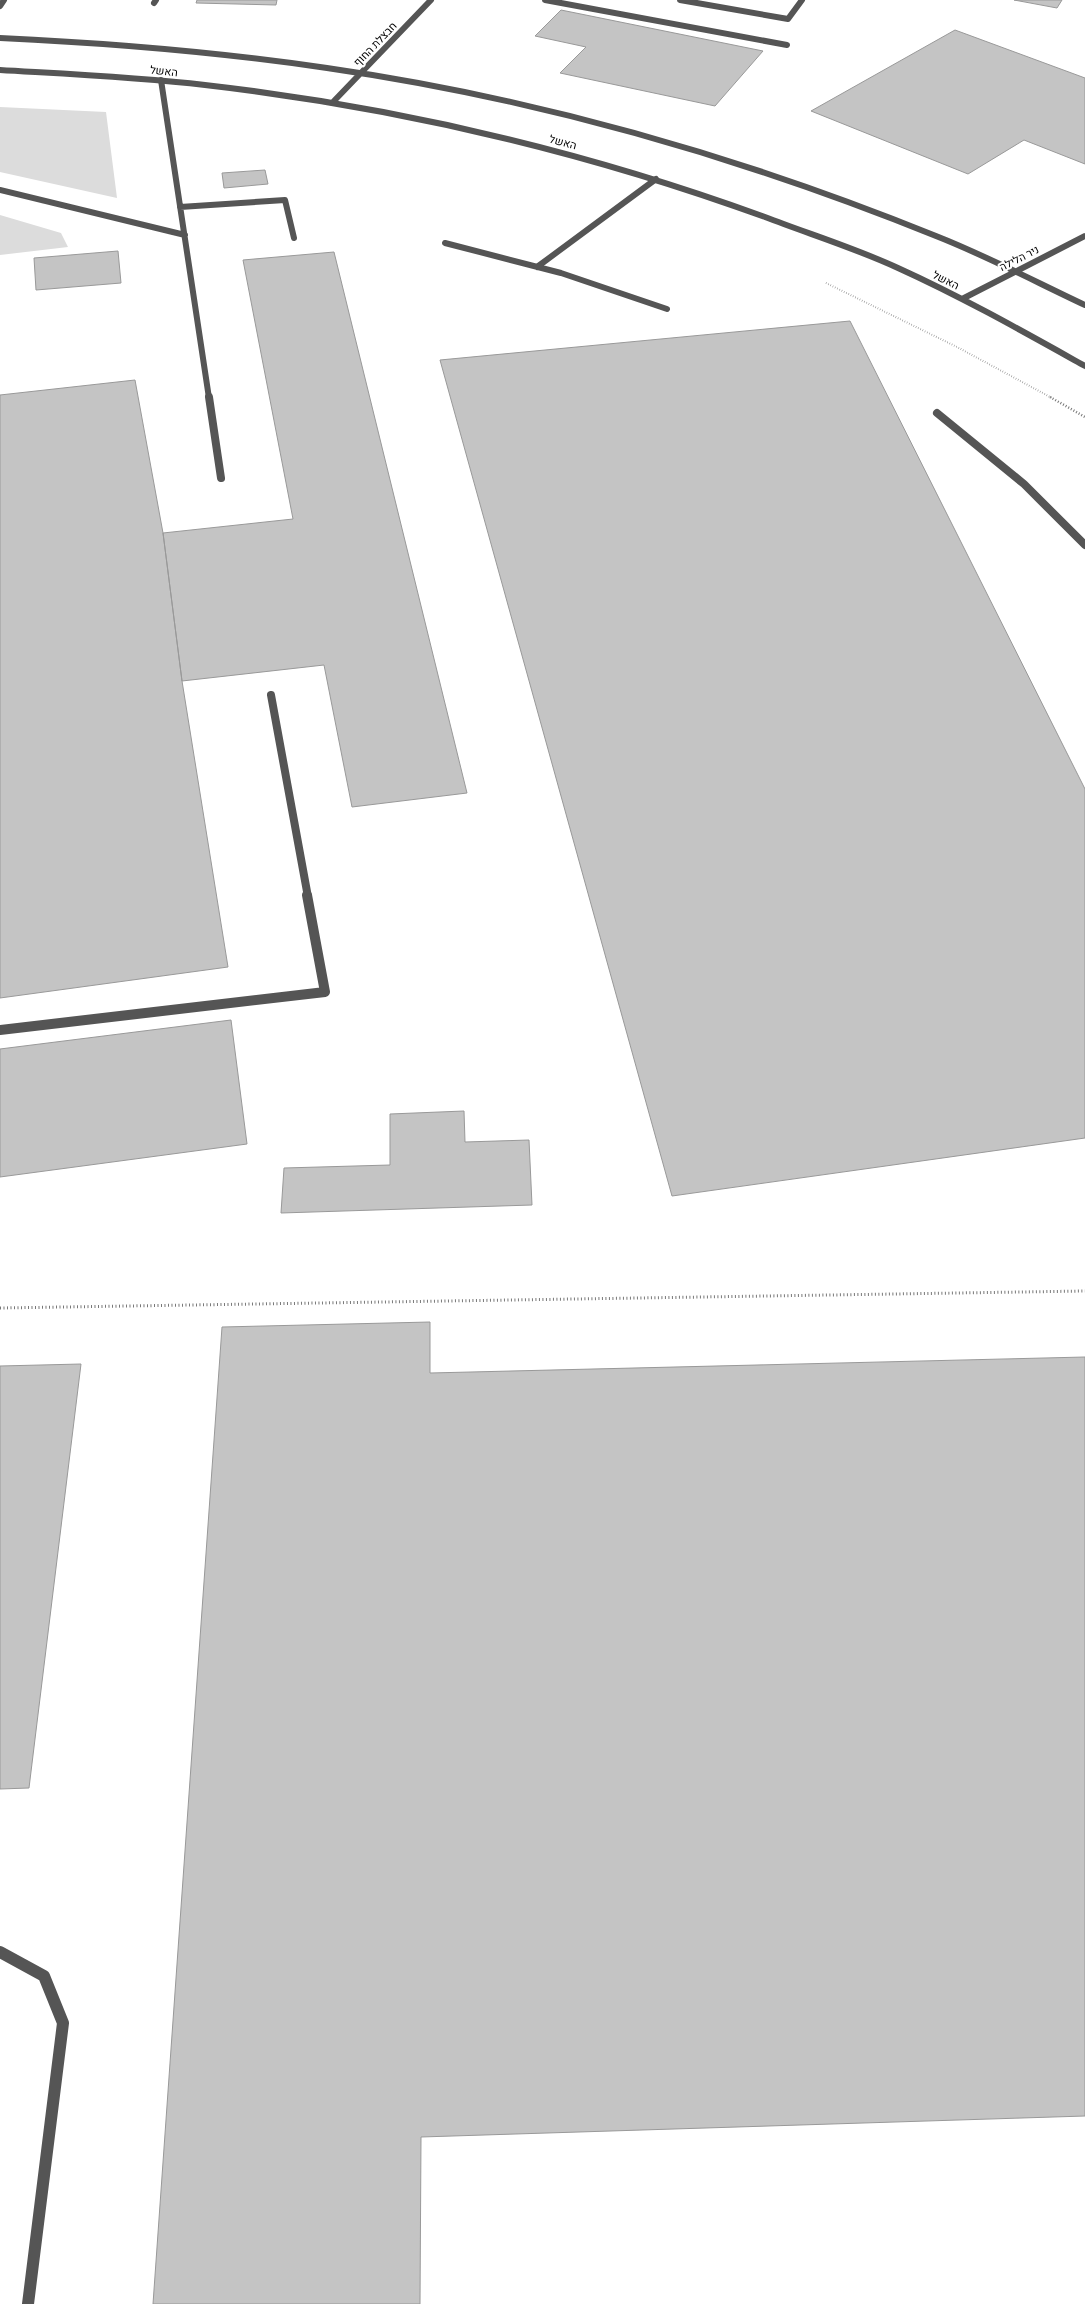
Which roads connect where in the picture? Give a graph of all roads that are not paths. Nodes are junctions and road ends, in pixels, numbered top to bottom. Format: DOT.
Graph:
graph roads {
  1 [pos="4,0"];
  2 [pos="432,0"];
  3 [pos="545,0"];
  4 [pos="680,0"];
  5 [pos="802,0"];
  6 [pos="0,6"];
  7 [pos="0,38"];
  8 [pos="787,45"];
  9 [pos="0,70"];
  10 [pos="361,73"];
  11 [pos="161,80"];
  12 [pos="333,102"];
  13 [pos="656,179"];
  14 [pos="0,190"];
  15 [pos="180,207"];
  16 [pos="184,235"];
  17 [pos="1085,236"];
  18 [pos="294,238"];
  19 [pos="445,243"];
  20 [pos="537,267"];
  21 [pos="1015,272"];
  22 [pos="962,299"];
  23 [pos="1085,305"];
  24 [pos="667,309"];
  25 [pos="1085,366"];
  26 [pos="937,413"];
  27 [pos="221,478"];
  28 [pos="1085,545"];
  29 [pos="272,695"];
  30 [pos="0,1030"];
  31 [pos="0,1952"];
  32 [pos="28,2304"];
  1 -- 6 [label="street"];
  2 -- 10 [label="street, חבצלת החוף"];
  3 -- 8 [label="street"];
  4 -- 5 [label="street"];
  7 -- 10 [label="street, האשל"];
  9 -- 11 [label="street, האשל"];
  10 -- 12 [label="street, חבצלת החוף"];
  10 -- 21 [label="street, האשל"];
  11 -- 12 [label="street, האשל"];
  11 -- 15 [label="street"];
  12 -- 13 [label="street, האשל"];
  13 -- 20 [label="street"];
  13 -- 22 [label="street, האשל"];
  14 -- 16 [label="street"];
  15 -- 16 [label="street"];
  15 -- 18 [label="street"];
  16 -- 27 [label="street"];
  17 -- 21 [label="street, ניר הלילה"];
  19 -- 20 [label="street"];
  20 -- 24 [label="street"];
  21 -- 22 [label="street, ניר הלילה"];
  21 -- 23 [label="street, האשל"];
  22 -- 25 [label="street, האשל"];
  26 -- 28 [label="street"];
  29 -- 30 [label="street"];
  31 -- 32 [label="street"];
}
